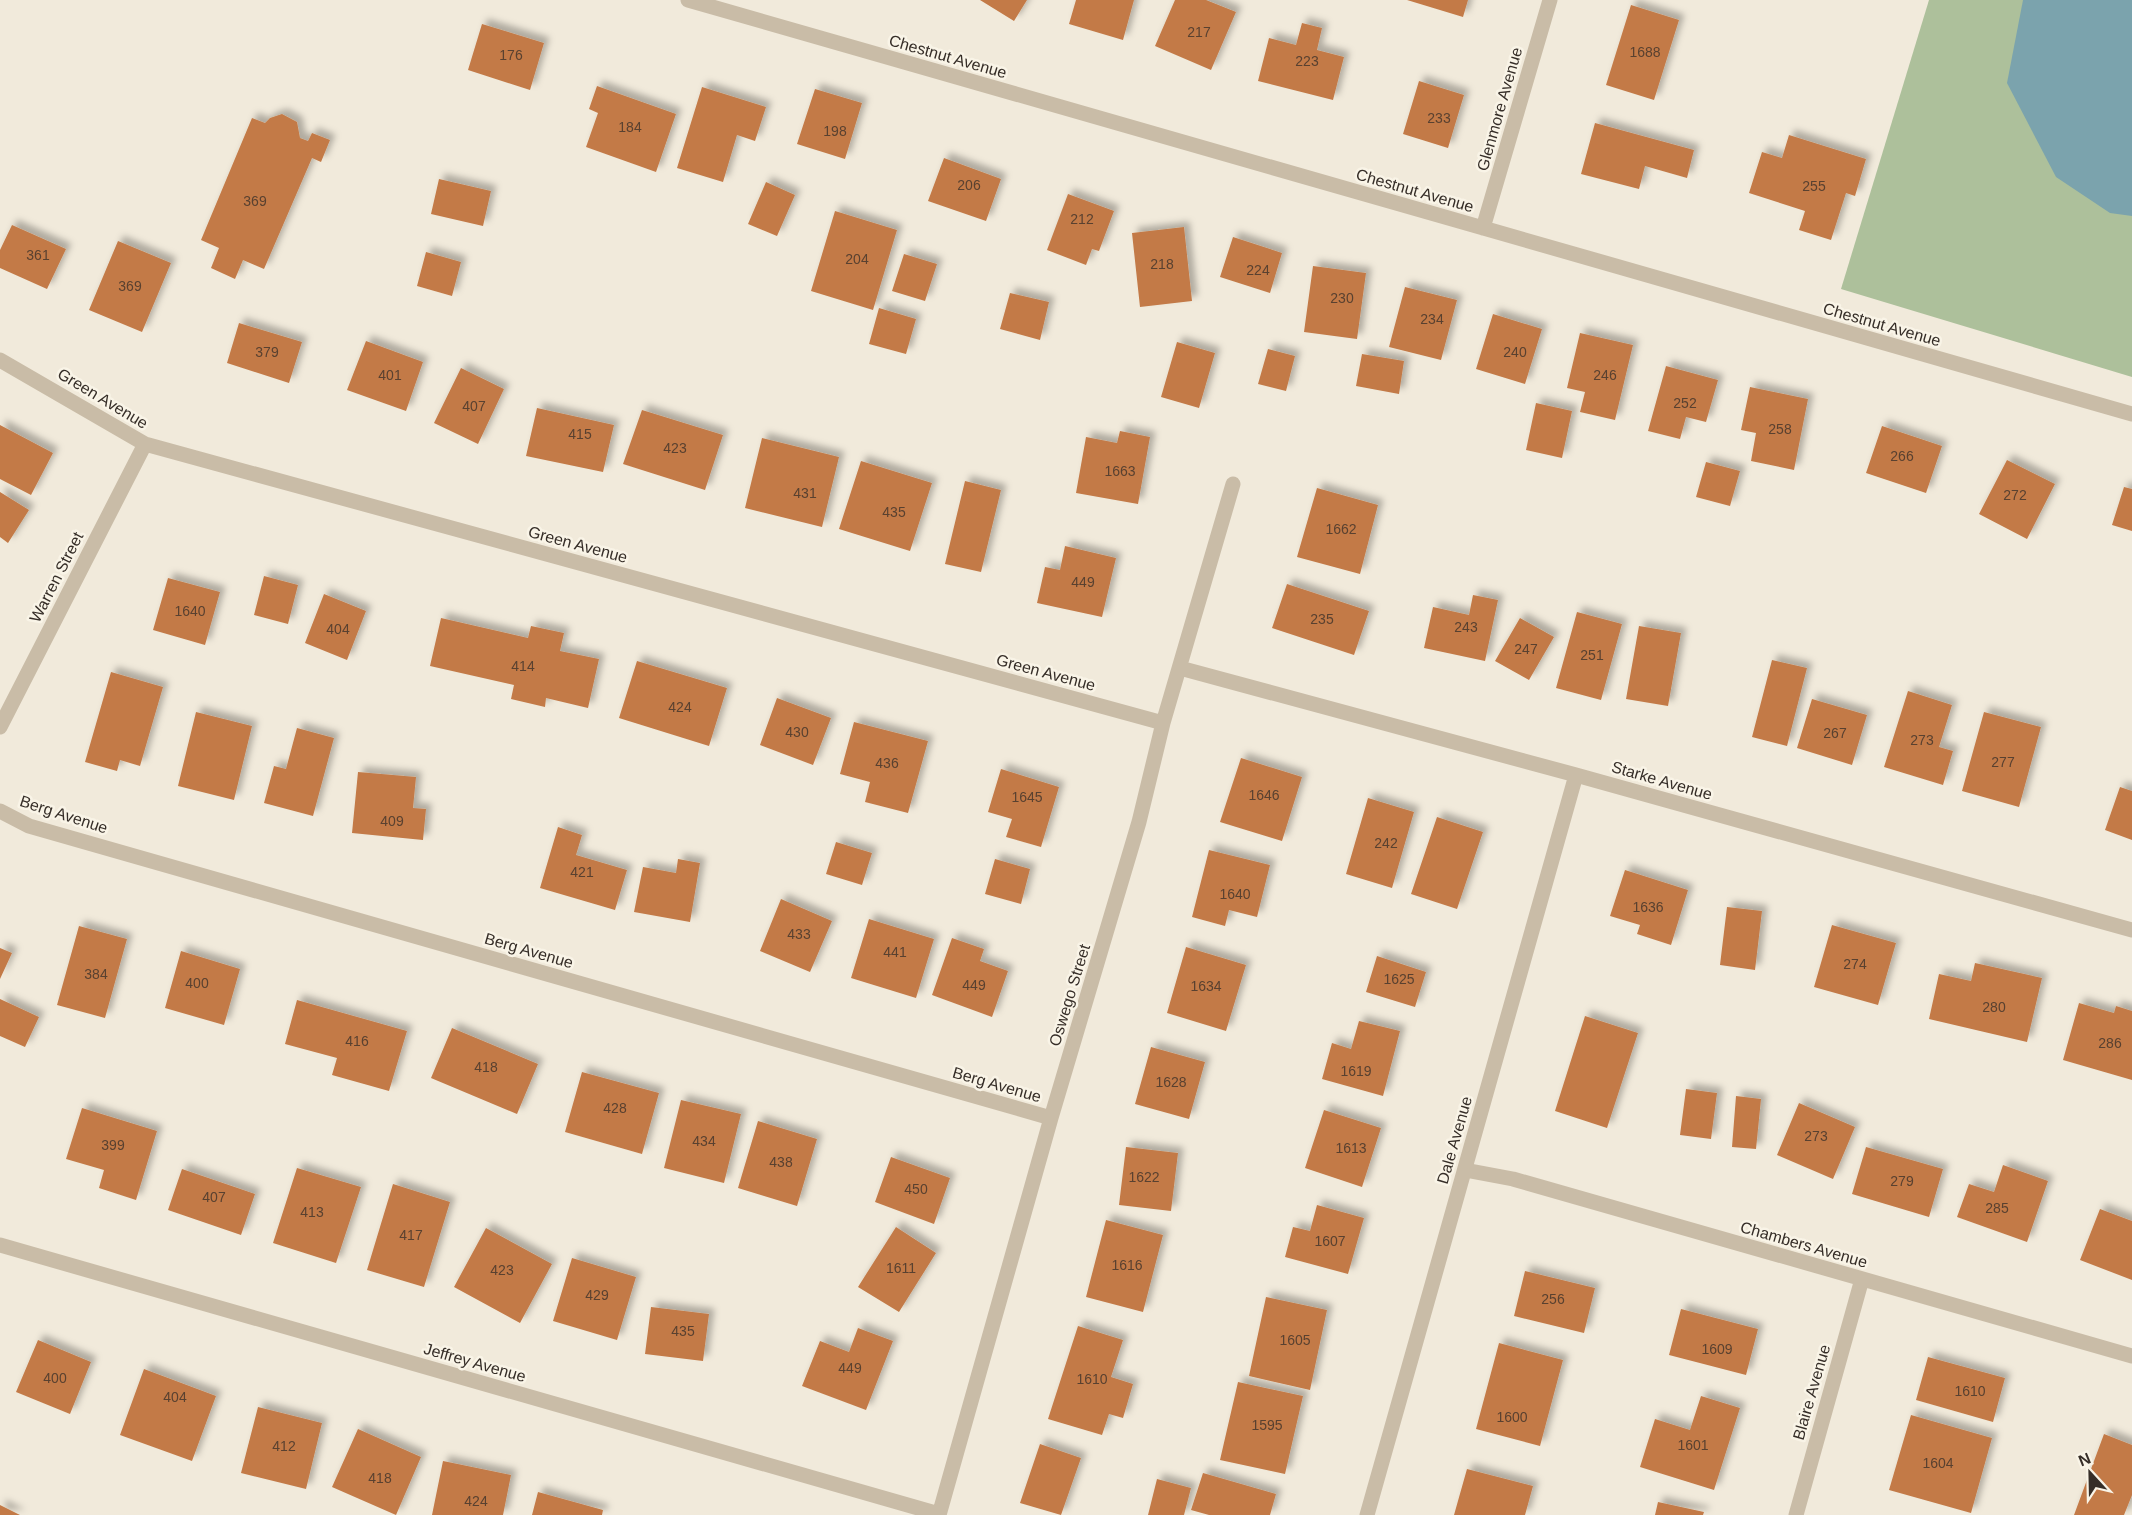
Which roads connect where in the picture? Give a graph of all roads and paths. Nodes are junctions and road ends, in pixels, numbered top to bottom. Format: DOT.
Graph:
graph roads {
  1 [pos="688,0"];
  2 [pos="1550,0"];
  3 [pos="1483,228"];
  4 [pos="0,360"];
  5 [pos="2132,414"];
  6 [pos="145,444"];
  7 [pos="1233,484"];
  8 [pos="1180,668"];
  9 [pos="1163,723"];
  10 [pos="0,727"];
  11 [pos="1576,775"];
  12 [pos="0,811"];
  13 [pos="2132,930"];
  14 [pos="1051,1118"];
  15 [pos="1465,1170"];
  16 [pos="0,1245"];
  17 [pos="1862,1279"];
  18 [pos="2132,1356"];
  19 [pos="939,1514"];
  20 [pos="1367,1515"];
  21 [pos="1796,1515"];
  1 -- 3 [label="street, Chestnut Avenue"];
  2 -- 3 [label="street, Glenmore Avenue"];
  3 -- 5 [label="street, Chestnut Avenue"];
  4 -- 6 [label="street, Green Avenue"];
  6 -- 9 [label="street, Green Avenue"];
  6 -- 10 [label="street, Warren Street"];
  7 -- 8 [label="street, Oswego Street"];
  8 -- 9 [label="street, Oswego Street"];
  8 -- 11 [label="street, Starke Avenue"];
  9 -- 14 [label="street, Oswego Street"];
  11 -- 13 [label="street, Starke Avenue"];
  11 -- 15 [label="street, Dale Avenue"];
  12 -- 14 [label="street, Berg Avenue"];
  14 -- 19 [label="street, Oswego Street"];
  15 -- 17 [label="street, Chambers Avenue"];
  15 -- 20 [label="street, Dale Avenue"];
  16 -- 19 [label="street, Jeffrey Avenue"];
  17 -- 18 [label="street, Chambers Avenue"];
  17 -- 21 [label="street, Blaire Avenue"];
}
